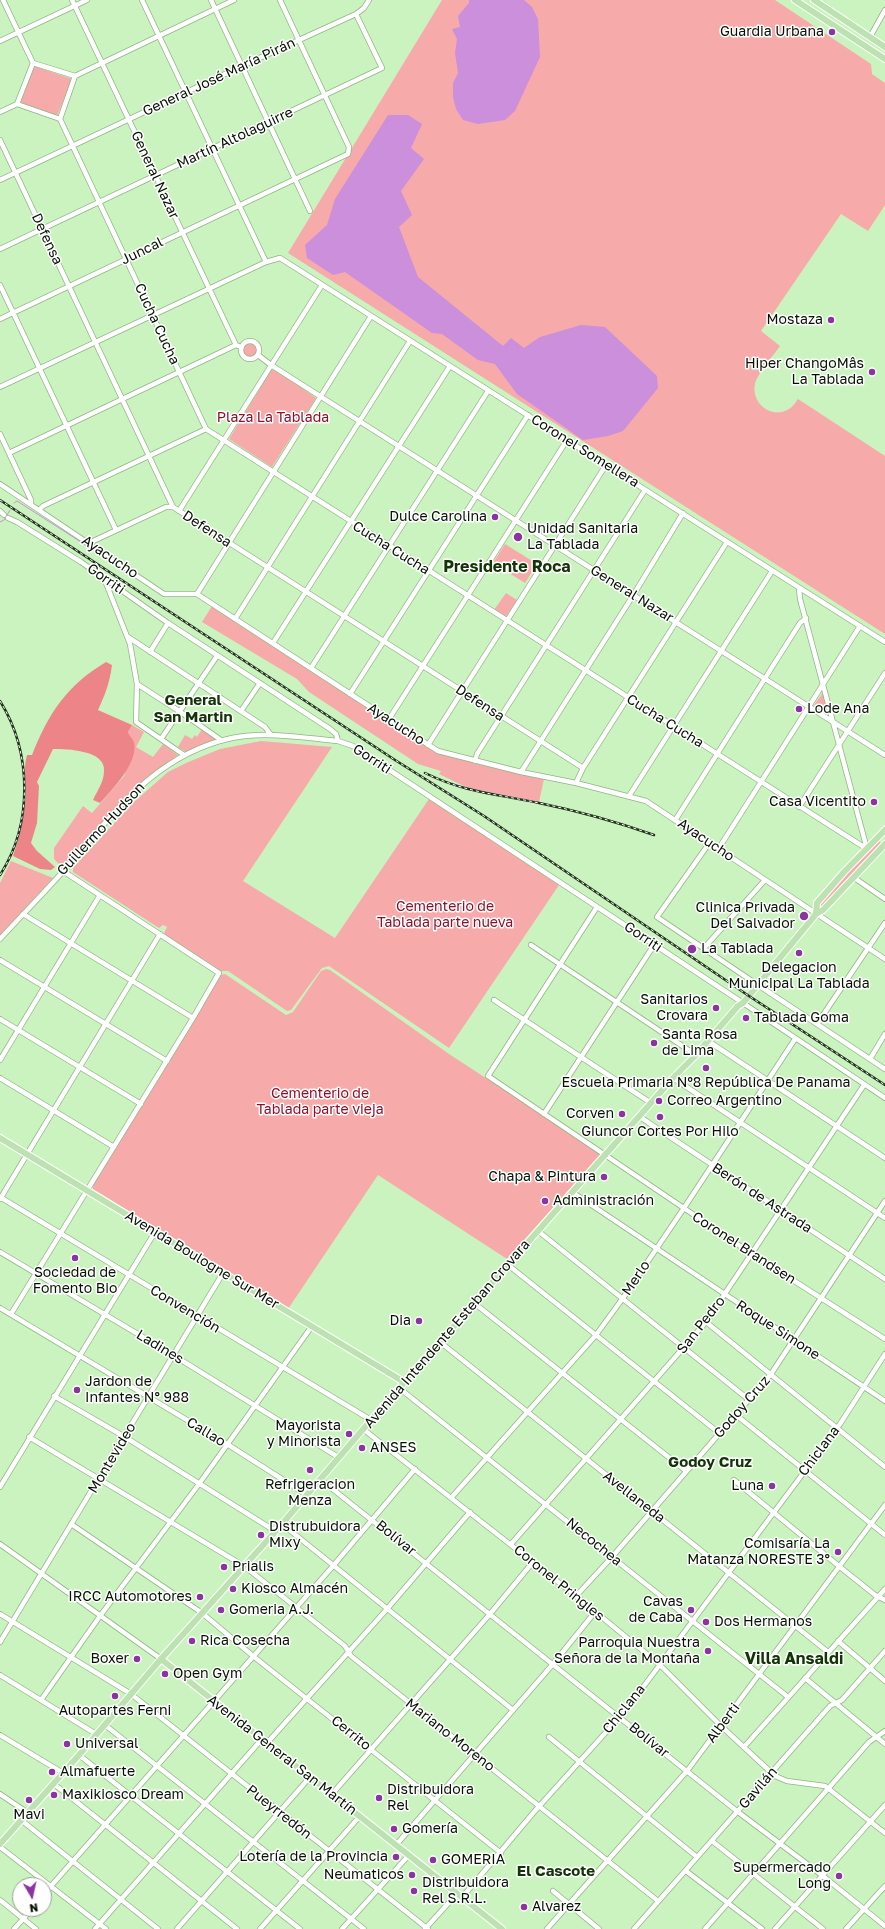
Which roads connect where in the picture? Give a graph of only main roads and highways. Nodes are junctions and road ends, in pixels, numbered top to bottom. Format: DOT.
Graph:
graph roads {
  1 [pos="795,0"];
  2 [pos="814,0"];
  3 [pos="885,47"];
  4 [pos="885,59"];
  5 [pos="884,833"];
  6 [pos="885,844"];
  7 [pos="816,914"];
  8 [pos="0,1138"];
  9 [pos="404,1382"];
  10 [pos="161,1659"];
  11 [pos="0,1845"];
  12 [pos="502,1929"];
  1 -- 4 [label="main road"];
  2 -- 3 [label="main road"];
  5 -- 7 [label="main road"];
  6 -- 7 [label="main road"];
  7 -- 9 [label="main road, Avenida Intendente Esteban Crovara"];
  8 -- 9 [label="main road, Avenida Boulogne Sur Mer"];
  9 -- 10 [label="main road, Avenida Intendente Esteban Crovara"];
  10 -- 11 [label="main road, Avenida Intendente Esteban Crovara"];
  10 -- 12 [label="main road, Avenida General San Martín"];
}
